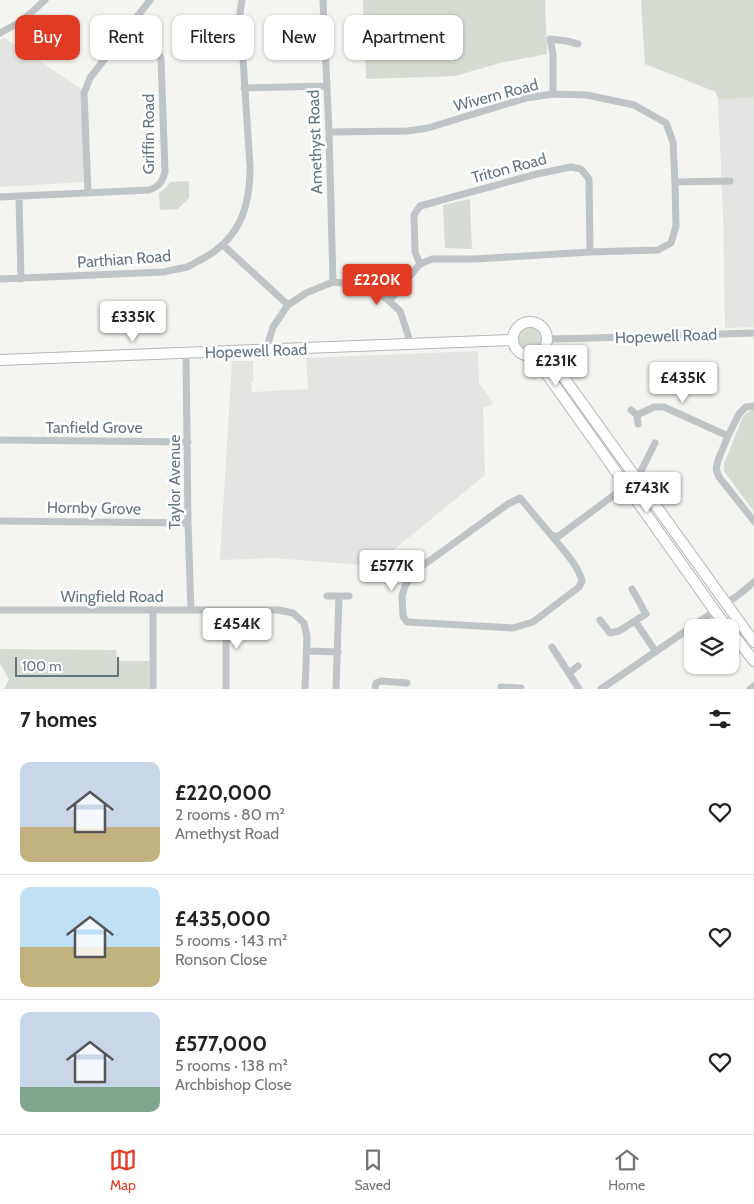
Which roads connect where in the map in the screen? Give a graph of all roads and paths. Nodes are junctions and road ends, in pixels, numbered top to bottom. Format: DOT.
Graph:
graph roads {
  1 [pos="45,0"];
  2 [pos="150,0"];
  3 [pos="242,0"];
  4 [pos="323,0"];
  5 [pos="138,15"];
  6 [pos="0,33"];
  7 [pos="578,44"];
  8 [pos="104,60"];
  9 [pos="161,60"];
  10 [pos="327,86"];
  11 [pos="244,88"];
  12 [pos="553,94"];
  13 [pos="329,132"];
  14 [pos="730,181"];
  15 [pos="675,182"];
  16 [pos="88,194"];
  17 [pos="19,196"];
  18 [pos="0,197"];
  19 [pos="223,245"];
  20 [pos="590,252"];
  21 [pos="420,264"];
  22 [pos="0,279"];
  23 [pos="21,279"];
  24 [pos="333,282"];
  25 [pos="389,302"];
  26 [pos="288,305"];
  27 [pos="754,333"];
  28 [pos="547,339"];
  29 [pos="513,340"];
  30 [pos="410,345"];
  31 [pos="266,350"];
  32 [pos="544,350"];
  33 [pos="186,354"];
  34 [pos="534,356"];
  35 [pos="0,360"];
  36 [pos="754,406"];
  37 [pos="631,410"];
  38 [pos="637,415"];
  39 [pos="638,424"];
  40 [pos="728,436"];
  41 [pos="0,440"];
  42 [pos="188,442"];
  43 [pos="655,443"];
  44 [pos="637,479"];
  45 [pos="627,487"];
  46 [pos="0,521"];
  47 [pos="754,521"];
  48 [pos="188,523"];
  49 [pos="552,536"];
  50 [pos="754,582"];
  51 [pos="632,589"];
  52 [pos="328,596"];
  53 [pos="339,596"];
  54 [pos="349,596"];
  55 [pos="727,603"];
  56 [pos="0,610"];
  57 [pos="153,610"];
  58 [pos="190,610"];
  59 [pos="226,610"];
  60 [pos="715,611"];
  61 [pos="721,619"];
  62 [pos="600,620"];
  63 [pos="635,621"];
  64 [pos="739,642"];
  65 [pos="754,642"];
  66 [pos="552,647"];
  67 [pos="307,651"];
  68 [pos="338,652"];
  69 [pos="656,652"];
  70 [pos="754,662"];
  71 [pos="578,666"];
  72 [pos="569,672"];
  73 [pos="407,683"];
  74 [pos="754,686"];
  75 [pos="501,687"];
  76 [pos="610,687"];
  77 [pos="512,688"];
  78 [pos="520,688"];
  79 [pos="153,689"];
  80 [pos="226,689"];
  81 [pos="305,689"];
  82 [pos="336,689"];
  83 [pos="375,689"];
  84 [pos="580,689"];
  85 [pos="601,689"];
  86 [pos="750,689"];
  1 -- 6 [label="street"];
  2 -- 5 [label="street"];
  3 -- 11 [label="street, Parthian Road"];
  4 -- 10 [label="street, Amethyst Road"];
  7 -- 12 [label="street"];
  8 -- 16 [label="street"];
  9 -- 16 [label="street, Griffin Road"];
  10 -- 11 [label="street"];
  10 -- 13 [label="street, Amethyst Road"];
  11 -- 19 [label="street, Parthian Road"];
  12 -- 13 [label="street, Wivern Road"];
  12 -- 15 [label="street, Wivern Road"];
  13 -- 24 [label="street, Amethyst Road"];
  14 -- 15 [label="street"];
  15 -- 20 [label="street, Wivern Road"];
  16 -- 17 [label="street, Griffin Road"];
  17 -- 18 [label="street, Griffin Road"];
  17 -- 23 [label="street"];
  19 -- 23 [label="street, Parthian Road"];
  19 -- 26 [label="street"];
  20 -- 21 [label="street, Wivern Road"];
  20 -- 21 [label="street, Triton Road"];
  21 -- 25 [label="street"];
  22 -- 23 [label="street, Parthian Road"];
  24 -- 25 [label="street"];
  24 -- 26 [label="street"];
  25 -- 30 [label="street"];
  26 -- 31 [label="street"];
  27 -- 28 [label="street, Hopewell Road"];
  28 -- 29 [label="street"];
  28 -- 32 [label="street"];
  29 -- 30 [label="street, Hopewell Road"];
  29 -- 34 [label="street"];
  30 -- 31 [label="street, Hopewell Road"];
  31 -- 33 [label="street, Hopewell Road"];
  32 -- 34 [label="street"];
  32 -- 44 [label="street"];
  33 -- 35 [label="street, Hopewell Road"];
  33 -- 42 [label="street, Taylor Avenue"];
  34 -- 45 [label="street"];
  36 -- 40 [label="street"];
  37 -- 38 [label="street"];
  38 -- 39 [label="street"];
  38 -- 40 [label="street"];
  40 -- 47 [label="street"];
  41 -- 42 [label="street, Tanfield Grove"];
  42 -- 48 [label="street, Taylor Avenue"];
  43 -- 44 [label="street"];
  44 -- 45 [label="street"];
  44 -- 55 [label="street"];
  45 -- 49 [label="street"];
  45 -- 60 [label="street"];
  46 -- 48 [label="street, Hornby Grove"];
  48 -- 58 [label="street, Taylor Avenue"];
  49 -- 49 [label="street"];
  50 -- 55 [label="street"];
  51 -- 63 [label="street"];
  52 -- 53 [label="street"];
  53 -- 54 [label="street"];
  53 -- 68 [label="street"];
  55 -- 65 [label="street"];
  56 -- 57 [label="street, Wingfield Road"];
  57 -- 58 [label="street, Wingfield Road"];
  57 -- 79 [label="street"];
  58 -- 59 [label="street, Wingfield Road"];
  59 -- 67 [label="street, Wingfield Road"];
  59 -- 80 [label="street"];
  60 -- 61 [label="street"];
  60 -- 69 [label="street"];
  62 -- 63 [label="street"];
  63 -- 69 [label="street"];
  64 -- 70 [label="street"];
  66 -- 72 [label="street"];
  67 -- 68 [label="street"];
  67 -- 81 [label="street, Wingfield Road"];
  68 -- 82 [label="street"];
  69 -- 76 [label="street"];
  71 -- 72 [label="street"];
  72 -- 84 [label="street"];
  73 -- 83 [label="street"];
  74 -- 86 [label="street"];
  75 -- 77 [label="street"];
  76 -- 85 [label="street"];
  77 -- 78 [label="street"];
}
